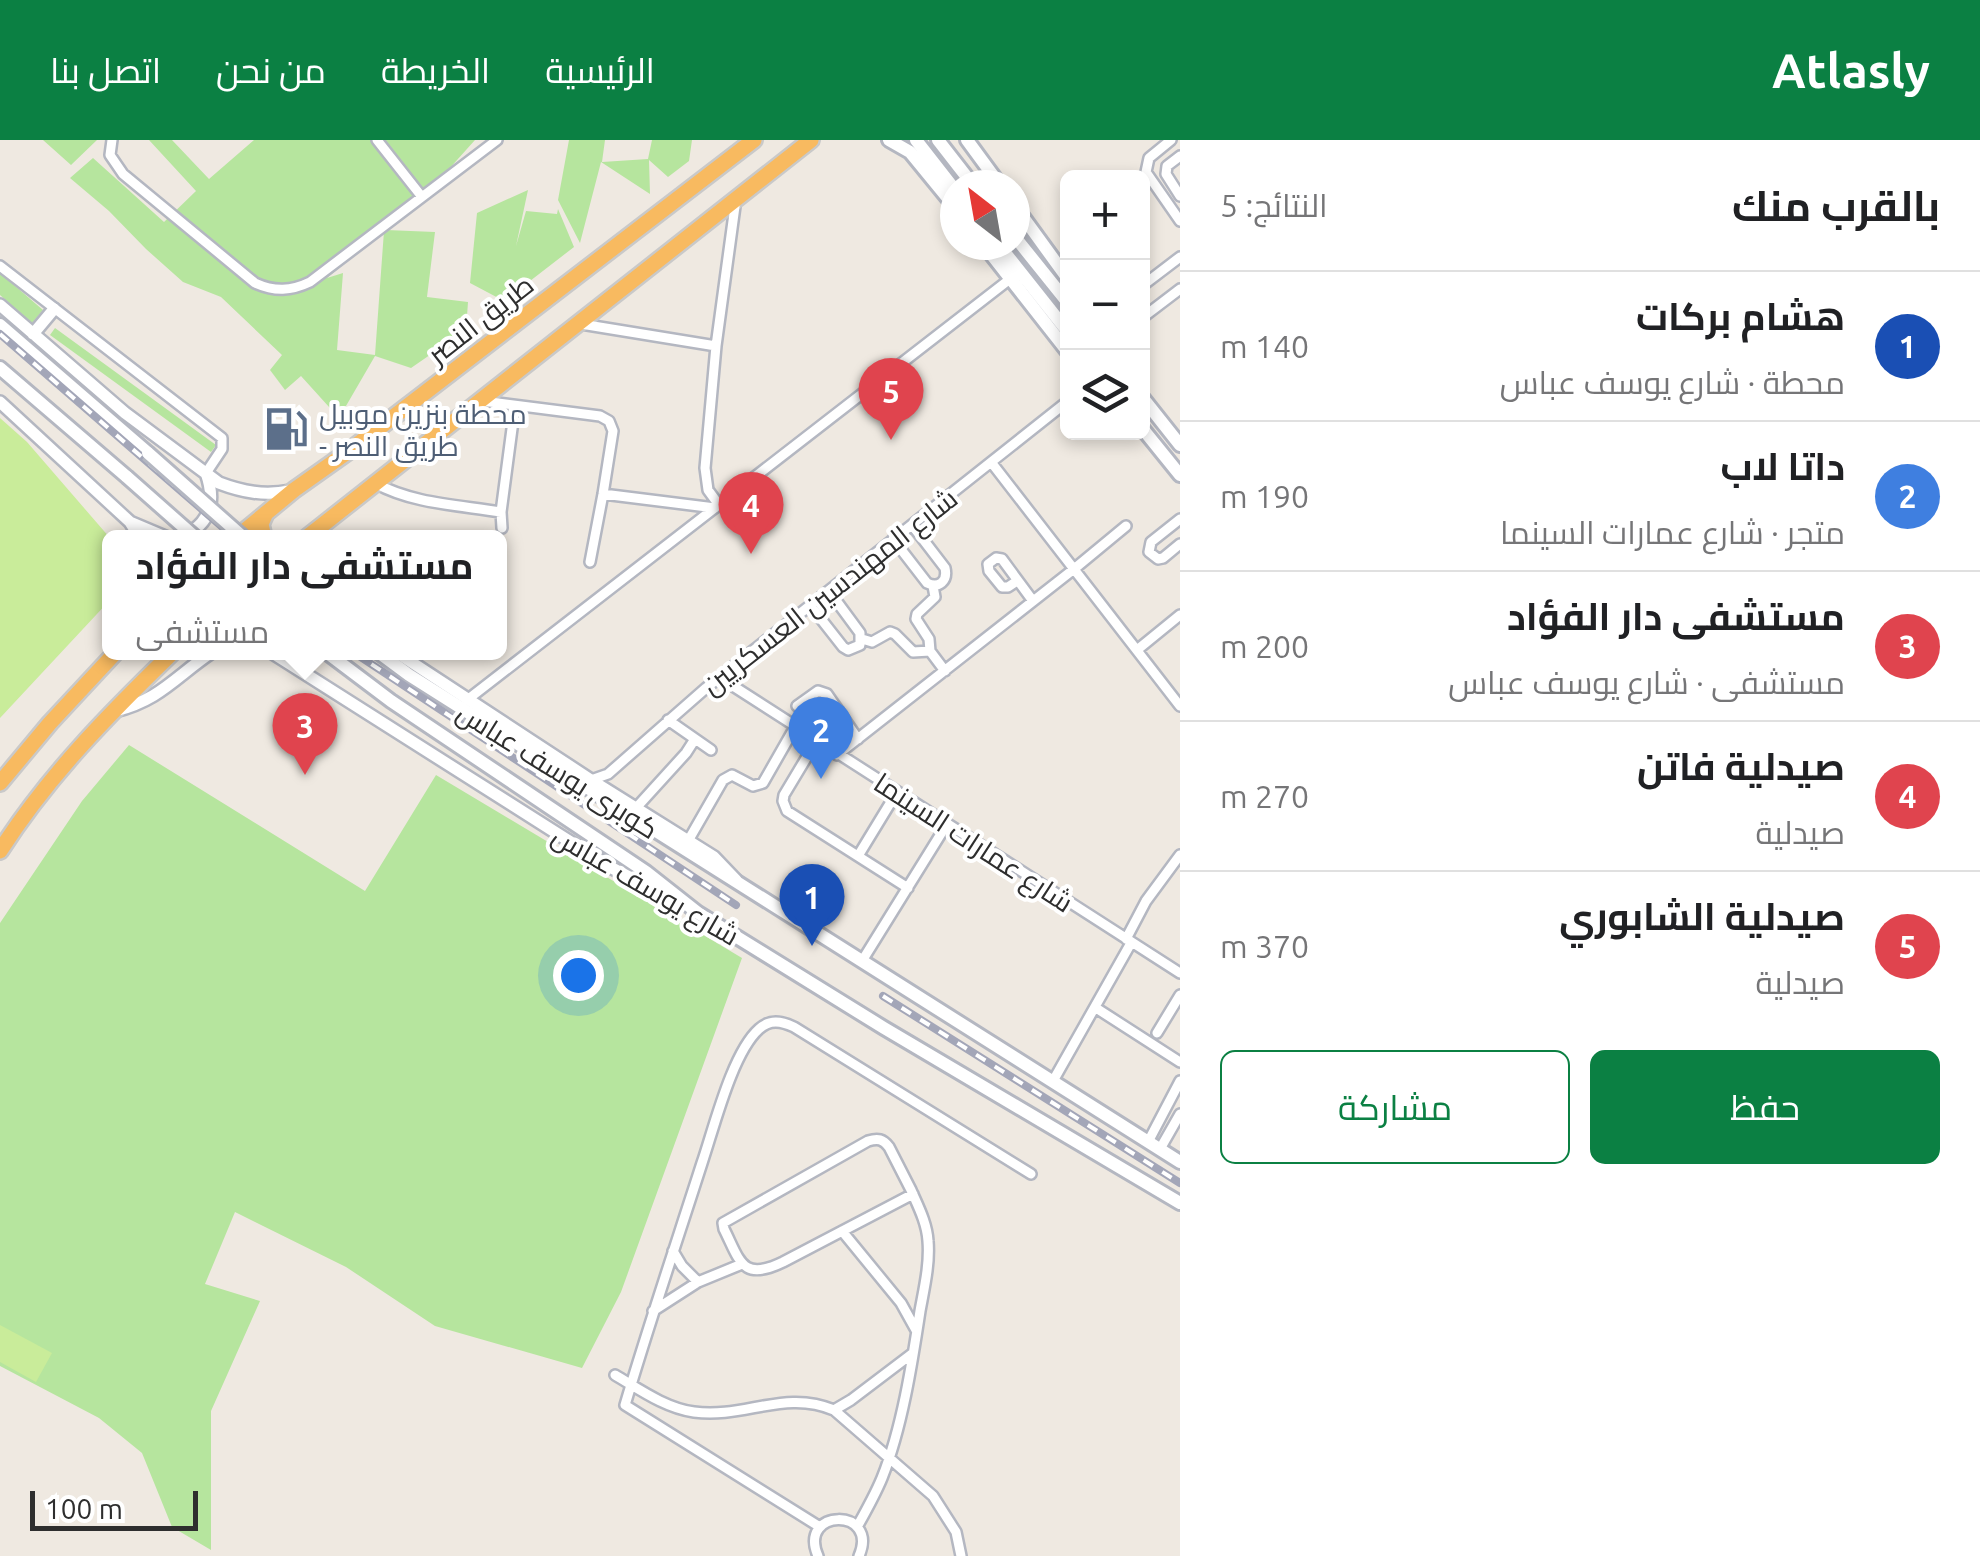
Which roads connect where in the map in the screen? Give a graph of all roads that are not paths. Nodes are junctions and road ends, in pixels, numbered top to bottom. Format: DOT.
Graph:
graph roads {
  1 [pos="112,140"];
  2 [pos="377,140"];
  3 [pos="496,140"];
  4 [pos="754,140"];
  5 [pos="811,140"];
  6 [pos="889,140"];
  7 [pos="938,140"];
  8 [pos="967,140"];
  9 [pos="1171,140"];
  10 [pos="910,144"];
  11 [pos="1180,156"];
  12 [pos="962,170"];
  13 [pos="989,170"];
  14 [pos="940,175"];
  15 [pos="940,186"];
  16 [pos="1180,196"];
  17 [pos="422,197"];
  18 [pos="736,198"];
  19 [pos="1180,222"];
  20 [pos="1030,227"];
  21 [pos="1030,256"];
  22 [pos="1180,257"];
  23 [pos="995,260"];
  24 [pos="1011,260"];
  25 [pos="0,266"];
  26 [pos="1060,268"];
  27 [pos="1010,280"];
  28 [pos="1150,280"];
  29 [pos="1180,289"];
  30 [pos="1060,293"];
  31 [pos="0,306"];
  32 [pos="54,308"];
  33 [pos="1150,312"];
  34 [pos="1060,322"];
  35 [pos="579,324"];
  36 [pos="0,325"];
  37 [pos="33,334"];
  38 [pos="716,346"];
  39 [pos="1066,350"];
  40 [pos="0,368"];
  41 [pos="480,400"];
  42 [pos="0,402"];
  43 [pos="514,406"];
  44 [pos="1060,407"];
  45 [pos="1150,407"];
  46 [pos="1150,438"];
  47 [pos="1180,445"];
  48 [pos="992,462"];
  49 [pos="206,473"];
  50 [pos="1180,475"];
  51 [pos="375,483"];
  52 [pos="294,490"];
  53 [pos="604,494"];
  54 [pos="717,506"];
  55 [pos="343,508"];
  56 [pos="502,512"];
  57 [pos="266,513"];
  58 [pos="1180,520"];
  59 [pos="130,522"];
  60 [pos="912,524"];
  61 [pos="1126,526"];
  62 [pos="502,528"];
  63 [pos="135,530"];
  64 [pos="150,530"];
  65 [pos="187,530"];
  66 [pos="194,530"];
  67 [pos="235,530"];
  68 [pos="246,530"];
  69 [pos="262,530"];
  70 [pos="316,530"];
  71 [pos="326,530"];
  72 [pos="894,539"];
  73 [pos="1180,544"];
  74 [pos="590,562"];
  75 [pos="1074,569"];
  76 [pos="1016,580"];
  77 [pos="933,586"];
  78 [pos="828,590"];
  79 [pos="1033,602"];
  80 [pos="810,605"];
  81 [pos="1180,614"];
  82 [pos="862,639"];
  83 [pos="1136,650"];
  84 [pos="930,652"];
  85 [pos="109,660"];
  86 [pos="166,660"];
  87 [pos="202,660"];
  88 [pos="284,660"];
  89 [pos="336,660"];
  90 [pos="389,660"];
  91 [pos="408,660"];
  92 [pos="945,670"];
  93 [pos="719,677"];
  94 [pos="467,700"];
  95 [pos="798,706"];
  96 [pos="1180,706"];
  97 [pos="111,712"];
  98 [pos="668,720"];
  99 [pos="795,726"];
  100 [pos="695,739"];
  101 [pos="858,739"];
  102 [pos="817,740"];
  103 [pos="712,750"];
  104 [pos="838,755"];
  105 [pos="590,780"];
  106 [pos="0,783"];
  107 [pos="897,792"];
  108 [pos="636,808"];
  109 [pos="947,824"];
  110 [pos="688,841"];
  111 [pos="0,851"];
  112 [pos="1180,855"];
  113 [pos="858,856"];
  114 [pos="740,886"];
  115 [pos="908,888"];
  116 [pos="698,913"];
  117 [pos="1128,941"];
  118 [pos="862,961"];
  119 [pos="1178,967"];
  120 [pos="1180,995"];
  121 [pos="1096,1008"];
  122 [pos="1157,1033"];
  123 [pos="1180,1062"];
  124 [pos="1053,1081"];
  125 [pos="1180,1081"];
  126 [pos="1180,1114"];
  127 [pos="1154,1145"];
  128 [pos="1180,1162"];
  129 [pos="1031,1174"];
  130 [pos="913,1194"];
  131 [pos="1180,1203"];
  132 [pos="842,1231"];
  133 [pos="673,1251"];
  134 [pos="742,1264"];
  135 [pos="698,1282"];
  136 [pos="653,1311"];
  137 [pos="916,1333"];
  138 [pos="914,1353"];
  139 [pos="615,1375"];
  140 [pos="631,1384"];
  141 [pos="834,1410"];
  142 [pos="889,1456"];
  143 [pos="820,1526"];
  144 [pos="857,1527"];
  145 [pos="818,1556"];
  146 [pos="859,1556"];
  147 [pos="961,1556"];
  1 -- 17 [label="street"];
  2 -- 17 [label="street"];
  3 -- 17 [label="street"];
  4 -- 52 [label="highway, طريق النصر"];
  5 -- 18 [label="highway"];
  6 -- 10 [label="main road"];
  7 -- 12 [label="main road"];
  8 -- 13 [label="main road"];
  9 -- 19 [label="street"];
  10 -- 14 [label="main road"];
  10 -- 15 [label="main road"];
  11 -- 16 [label="street"];
  18 -- 35 [label="highway"];
  18 -- 38 [label="street"];
  20 -- 26 [label="main road"];
  21 -- 30 [label="main road"];
  22 -- 28 [label="street"];
  23 -- 27 [label="main road"];
  24 -- 34 [label="main road"];
  25 -- 32 [label="street"];
  27 -- 39 [label="main road"];
  27 -- 54 [label="street"];
  29 -- 33 [label="street"];
  31 -- 37 [label="street"];
  32 -- 37 [label="street"];
  32 -- 49 [label="street"];
  35 -- 38 [label="street"];
  35 -- 41 [label="highway"];
  36 -- 67 [label="main road, bridge"];
  37 -- 49 [label="street"];
  38 -- 54 [label="street"];
  40 -- 65 [label="main road, bridge"];
  41 -- 43 [label="street"];
  41 -- 51 [label="highway"];
  42 -- 59 [label="street"];
  43 -- 53 [label="street"];
  43 -- 56 [label="street"];
  44 -- 48 [label="street, شارع المهندسين العسكريين"];
  45 -- 47 [label="main road"];
  46 -- 50 [label="main road"];
  48 -- 60 [label="street, شارع المهندسين العسكريين"];
  48 -- 75 [label="street"];
  49 -- 52 [label="street"];
  49 -- 66 [label="street"];
  51 -- 55 [label="highway"];
  51 -- 56 [label="street"];
  52 -- 57 [label="highway, طريق النصر"];
  53 -- 54 [label="street"];
  53 -- 74 [label="street"];
  54 -- 94 [label="street"];
  55 -- 70 [label="highway"];
  55 -- 71 [label="street"];
  56 -- 62 [label="street"];
  57 -- 68 [label="highway, طريق النصر"];
  57 -- 69 [label="highway"];
  58 -- 73 [label="street"];
  59 -- 63 [label="street"];
  59 -- 64 [label="street"];
  60 -- 72 [label="street, شارع المهندسين العسكريين"];
  60 -- 77 [label="street"];
  61 -- 75 [label="street"];
  72 -- 77 [label="street"];
  72 -- 78 [label="street, شارع المهندسين العسكريين"];
  75 -- 79 [label="street"];
  75 -- 83 [label="street"];
  76 -- 79 [label="street"];
  77 -- 84 [label="street"];
  78 -- 80 [label="street, شارع المهندسين العسكريين"];
  78 -- 82 [label="street"];
  79 -- 92 [label="street"];
  80 -- 82 [label="street"];
  80 -- 93 [label="street, شارع المهندسين العسكريين"];
  81 -- 83 [label="street"];
  82 -- 84 [label="street"];
  83 -- 96 [label="street"];
  84 -- 92 [label="street"];
  85 -- 106 [label="highway"];
  86 -- 97 [label="highway"];
  87 -- 97 [label="street"];
  88 -- 116 [label="street, شارع يوسف عباس"];
  89 -- 116 [label="main road, كوبرى يوسف عباس"];
  90 -- 114 [label="main road, كوبرى يوسف عباس"];
  91 -- 94 [label="street, شارع يوسف عباس"];
  92 -- 101 [label="street"];
  93 -- 98 [label="street, شارع المهندسين العسكريين"];
  93 -- 99 [label="street, شارع عمارات السينما"];
  94 -- 105 [label="street, شارع يوسف عباس"];
  95 -- 101 [label="street"];
  97 -- 111 [label="highway"];
  98 -- 100 [label="street"];
  98 -- 105 [label="street, شارع المهندسين العسكريين"];
  99 -- 102 [label="street, شارع عمارات السينما"];
  99 -- 110 [label="street"];
  100 -- 103 [label="street"];
  100 -- 108 [label="street"];
  101 -- 104 [label="street"];
  102 -- 104 [label="street, شارع عمارات السينما"];
  102 -- 113 [label="street"];
  104 -- 107 [label="street, شارع عمارات السينما"];
  105 -- 108 [label="street, شارع يوسف عباس"];
  107 -- 109 [label="street, شارع عمارات السينما"];
  107 -- 113 [label="street"];
  108 -- 110 [label="street, شارع يوسف عباس"];
  109 -- 115 [label="street"];
  109 -- 117 [label="street, شارع عمارات السينما"];
  110 -- 114 [label="street, شارع يوسف عباس"];
  112 -- 117 [label="street"];
  113 -- 115 [label="street"];
  114 -- 118 [label="main road, شارع يوسف عباس"];
  115 -- 118 [label="street"];
  116 -- 131 [label="main road, شارع يوسف عباس"];
  117 -- 119 [label="street, شارع عمارات السينما"];
  117 -- 121 [label="street"];
  118 -- 124 [label="main road, شارع يوسف عباس"];
  120 -- 122 [label="street"];
  121 -- 123 [label="street"];
  121 -- 124 [label="street"];
  124 -- 127 [label="main road, شارع يوسف عباس"];
  125 -- 127 [label="street"];
  126 -- 127 [label="street"];
  127 -- 128 [label="main road, شارع يوسف عباس"];
  129 -- 133 [label="street"];
  130 -- 132 [label="street"];
  130 -- 134 [label="street"];
  130 -- 137 [label="street"];
  132 -- 134 [label="street"];
  132 -- 137 [label="street"];
  133 -- 135 [label="street"];
  133 -- 136 [label="street"];
  134 -- 135 [label="street"];
  135 -- 136 [label="street"];
  136 -- 140 [label="street"];
  137 -- 138 [label="street"];
  138 -- 141 [label="street"];
  138 -- 142 [label="street"];
  139 -- 140 [label="street"];
  140 -- 141 [label="street"];
  140 -- 143 [label="street"];
  141 -- 142 [label="street"];
  142 -- 144 [label="street"];
  142 -- 147 [label="street"];
  143 -- 144 [label="street"];
  143 -- 145 [label="street"];
  144 -- 146 [label="street"];
}
